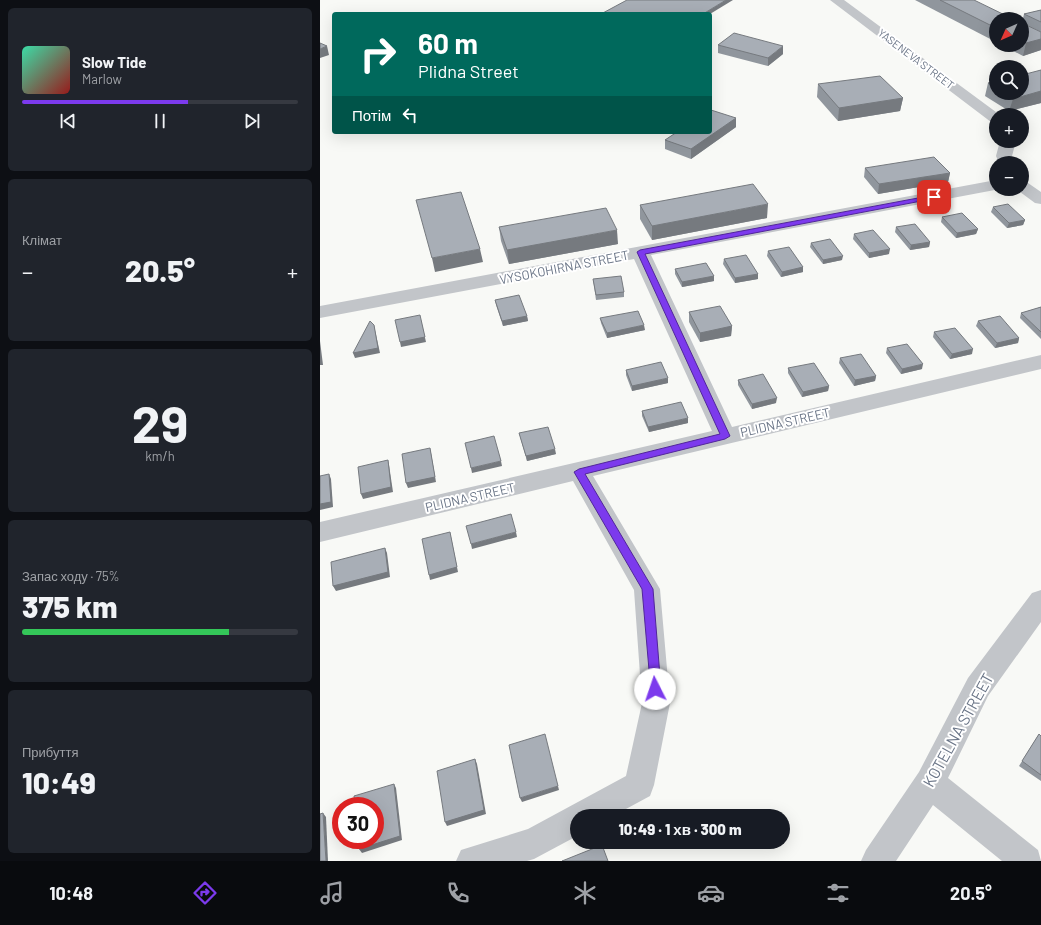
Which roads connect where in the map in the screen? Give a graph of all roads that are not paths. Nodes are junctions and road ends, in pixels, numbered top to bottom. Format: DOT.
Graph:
graph roads {
  1 [pos="836,0"];
  2 [pos="989,114"];
  3 [pos="989,186"];
  4 [pos="1029,191"];
  5 [pos="1041,200"];
  6 [pos="640,252"];
  7 [pos="320,312"];
  8 [pos="1041,362"];
  9 [pos="725,436"];
  10 [pos="579,472"];
  11 [pos="320,532"];
  12 [pos="1041,601"];
  13 [pos="930,783"];
  14 [pos="596,809"];
  15 [pos="570,823"];
  16 [pos="472,861"];
  17 [pos="877,861"];
  18 [pos="1027,861"];
  1 -- 2 [label="street, YASENEVA STREET"];
  3 -- 6 [label="street, VYSOKOHIRNA STREET"];
  4 -- 5 [label="street"];
  6 -- 7 [label="street, VYSOKOHIRNA STREET"];
  6 -- 9 [label="street"];
  8 -- 9 [label="street, PLIDNA STREET"];
  9 -- 10 [label="street, PLIDNA STREET"];
  10 -- 11 [label="street, PLIDNA STREET"];
  10 -- 14 [label="street"];
  12 -- 13 [label="street, KOTELNA STREET"];
  13 -- 17 [label="street, KOTELNA STREET"];
  13 -- 18 [label="street"];
  15 -- 16 [label="street"];
}
